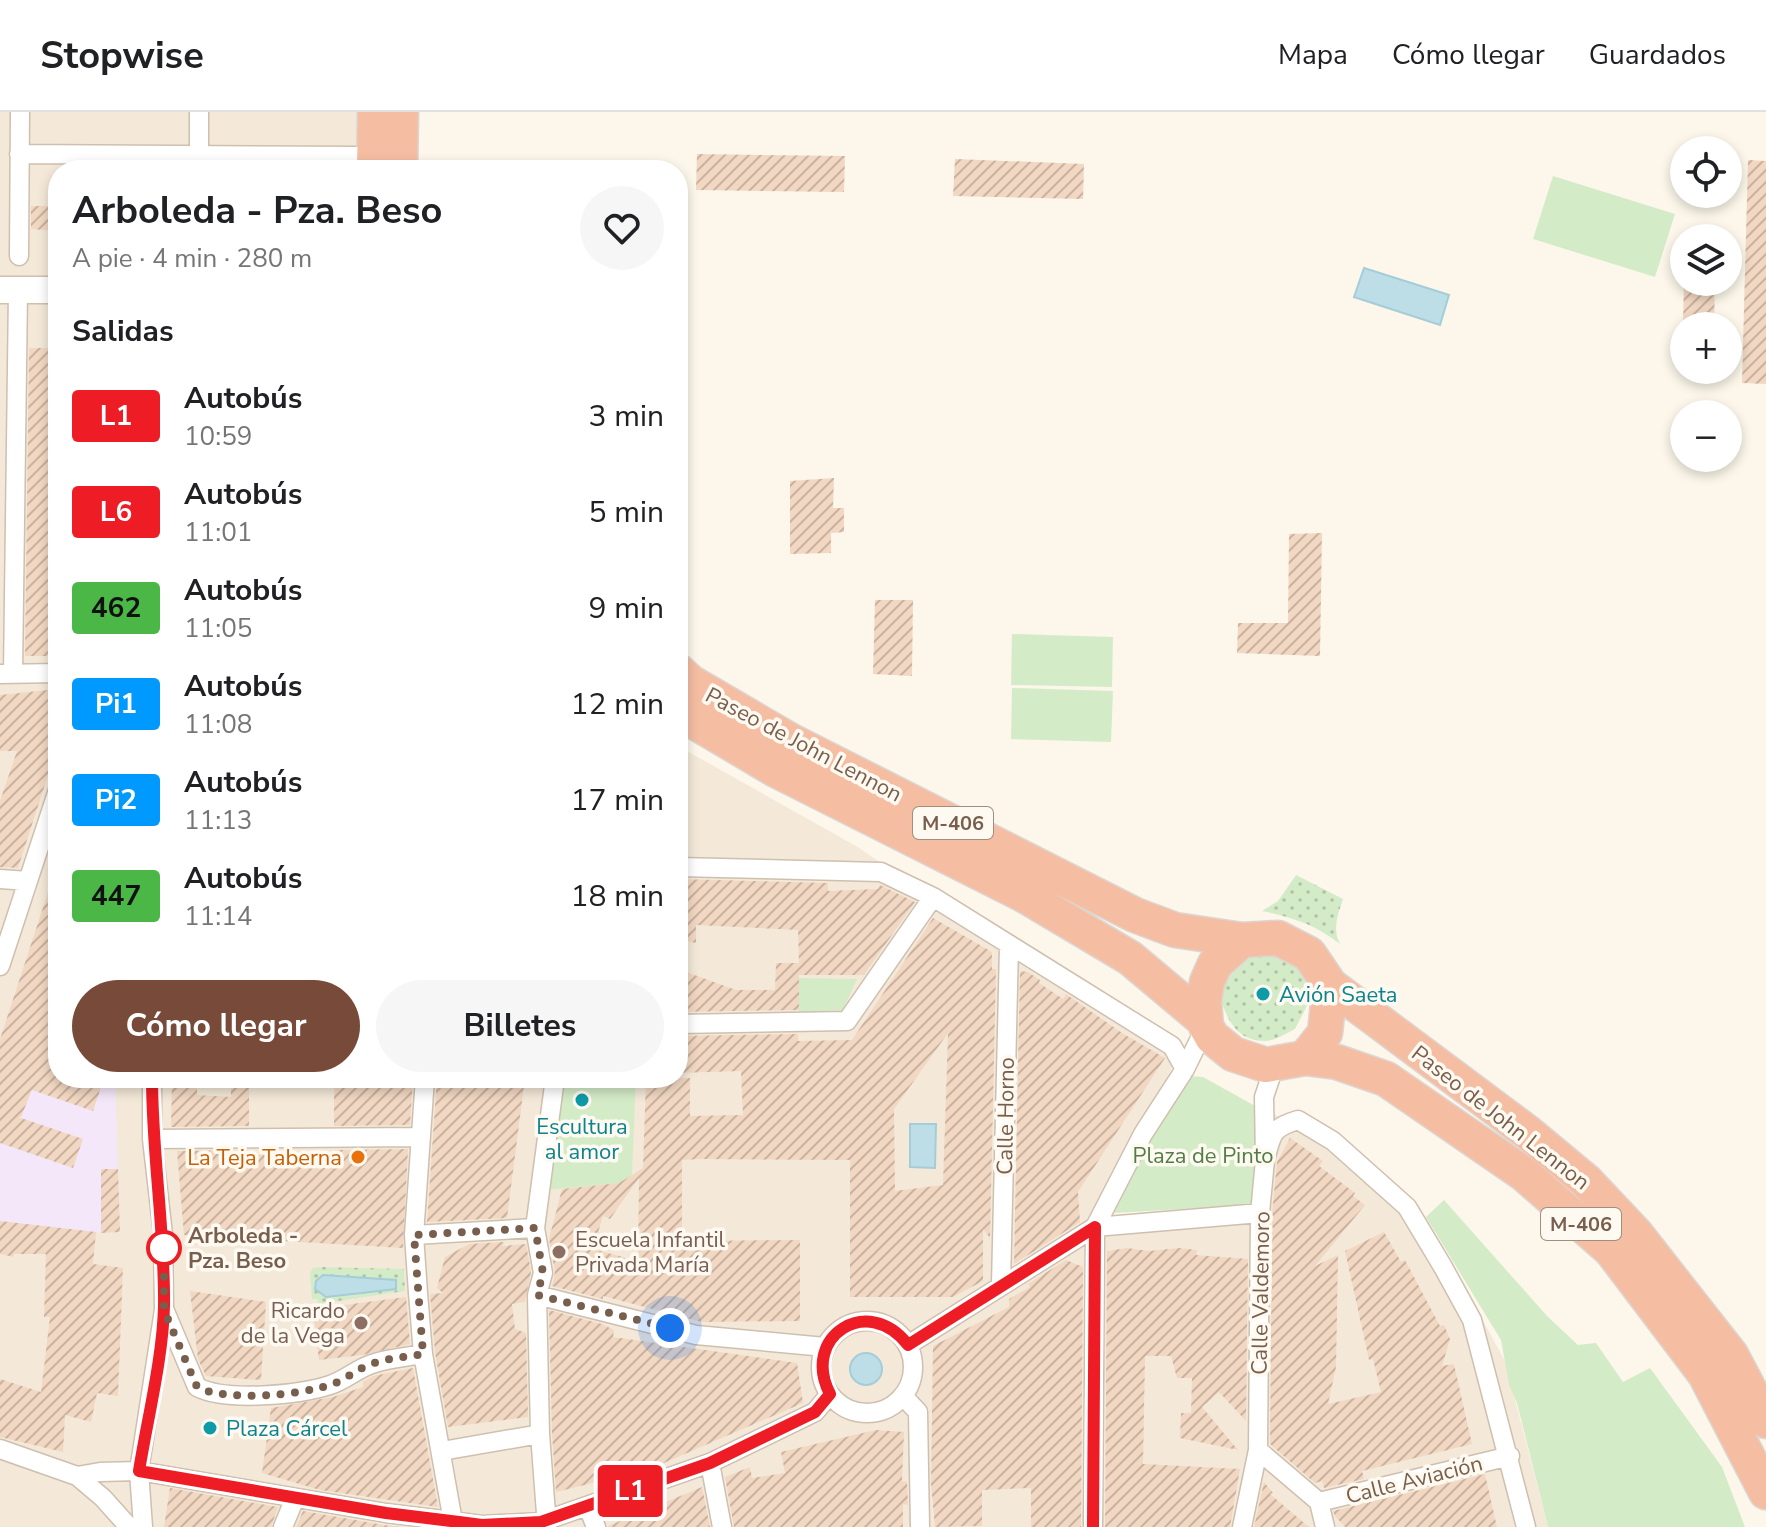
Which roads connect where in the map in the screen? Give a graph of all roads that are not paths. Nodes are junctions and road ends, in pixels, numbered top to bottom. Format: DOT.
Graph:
graph roads {
  1 [pos="20,112"];
  2 [pos="199,112"];
  3 [pos="375,112"];
  4 [pos="401,112"];
  5 [pos="19,154"];
  6 [pos="139,160"];
  7 [pos="199,160"];
  8 [pos="366,160"];
  9 [pos="400,160"];
  10 [pos="19,256"];
  11 [pos="9,290"];
  12 [pos="48,290"];
  13 [pos="6,673"];
  14 [pos="48,673"];
  15 [pos="688,680"];
  16 [pos="688,718"];
  17 [pos="48,820"];
  18 [pos="688,867"];
  19 [pos="0,879"];
  20 [pos="28,881"];
  21 [pos="933,897"];
  22 [pos="1242,940"];
  23 [pos="1009,946"];
  24 [pos="0,966"];
  25 [pos="1330,985"];
  26 [pos="688,1024"];
  27 [pos="1206,1024"];
  28 [pos="1293,1061"];
  29 [pos="1185,1069"];
  30 [pos="152,1088"];
  31 [pos="424,1088"];
  32 [pos="554,1088"];
  33 [pos="421,1137"];
  34 [pos="152,1139"];
  35 [pos="1265,1160"];
  36 [pos="1260,1213"];
  37 [pos="1095,1227"];
  38 [pos="535,1228"];
  39 [pos="414,1235"];
  40 [pos="1001,1285"];
  41 [pos="537,1295"];
  42 [pos="164,1310"];
  43 [pos="908,1345"];
  44 [pos="825,1347"];
  45 [pos="423,1354"];
  46 [pos="830,1394"];
  47 [pos="903,1396"];
  48 [pos="1766,1421"];
  49 [pos="540,1434"];
  50 [pos="0,1449"];
  51 [pos="1258,1450"];
  52 [pos="442,1451"];
  53 [pos="1510,1456"];
  54 [pos="710,1463"];
  55 [pos="139,1471"];
  56 [pos="77,1476"];
  57 [pos="1766,1492"];
  58 [pos="295,1498"];
  59 [pos="1319,1502"];
  60 [pos="588,1507"];
  61 [pos="545,1523"];
  62 [pos="455,1524"];
  63 [pos="129,1527"];
  64 [pos="143,1527"];
  65 [pos="283,1527"];
  66 [pos="588,1527"];
  67 [pos="596,1527"];
  68 [pos="722,1527"];
  69 [pos="920,1527"];
  70 [pos="1093,1527"];
  71 [pos="1242,1527"];
  72 [pos="1325,1527"];
  73 [pos="1526,1527"];
  1 -- 5 [label="street"];
  2 -- 7 [label="street"];
  3 -- 8 [label="highway"];
  4 -- 9 [label="highway"];
  5 -- 6 [label="street"];
  5 -- 10 [label="street"];
  11 -- 12 [label="street"];
  11 -- 13 [label="street"];
  13 -- 14 [label="street"];
  15 -- 22 [label="highway, Paseo de John Lennon / M-406"];
  16 -- 27 [label="highway, Paseo de John Lennon / M-406"];
  17 -- 20 [label="street"];
  18 -- 21 [label="street"];
  19 -- 20 [label="street"];
  20 -- 24 [label="street"];
  21 -- 23 [label="street"];
  21 -- 26 [label="street"];
  22 -- 25 [label="highway, M-406"];
  22 -- 27 [label="highway"];
  23 -- 29 [label="street"];
  23 -- 40 [label="street, Calle Horno"];
  25 -- 28 [label="highway"];
  25 -- 48 [label="highway, Paseo de John Lennon / M-406"];
  27 -- 28 [label="highway, M-406"];
  27 -- 29 [label="street"];
  28 -- 35 [label="street, Calle Valdemoro"];
  28 -- 57 [label="highway, Paseo de John Lennon / M-406"];
  29 -- 37 [label="street"];
  30 -- 34 [label="street"];
  31 -- 33 [label="street"];
  32 -- 38 [label="street"];
  33 -- 34 [label="street"];
  33 -- 39 [label="street"];
  34 -- 42 [label="street"];
  35 -- 36 [label="street, Calle Valdemoro"];
  35 -- 53 [label="street"];
  36 -- 37 [label="street"];
  36 -- 51 [label="street, Calle Valdemoro"];
  37 -- 40 [label="street"];
  37 -- 70 [label="street"];
  38 -- 39 [label="street"];
  38 -- 41 [label="street"];
  39 -- 45 [label="street"];
  40 -- 43 [label="street"];
  41 -- 44 [label="street"];
  41 -- 49 [label="street"];
  42 -- 45 [label="street"];
  42 -- 55 [label="street"];
  43 -- 44 [label="street"];
  43 -- 47 [label="street"];
  44 -- 46 [label="street"];
  45 -- 52 [label="street"];
  46 -- 47 [label="street"];
  46 -- 54 [label="street"];
  47 -- 69 [label="street"];
  49 -- 52 [label="street"];
  49 -- 61 [label="street"];
  50 -- 56 [label="street"];
  51 -- 59 [label="street"];
  51 -- 71 [label="street, Calle Valdemoro"];
  52 -- 62 [label="street"];
  53 -- 59 [label="street, Calle Aviación"];
  53 -- 73 [label="street"];
  54 -- 60 [label="street"];
  54 -- 68 [label="street"];
  55 -- 56 [label="street"];
  55 -- 58 [label="street"];
  55 -- 64 [label="street"];
  56 -- 63 [label="street"];
  58 -- 62 [label="street"];
  58 -- 65 [label="street"];
  59 -- 72 [label="street"];
  60 -- 61 [label="street"];
  60 -- 66 [label="street"];
  60 -- 67 [label="street"];
  61 -- 62 [label="street"];
}
